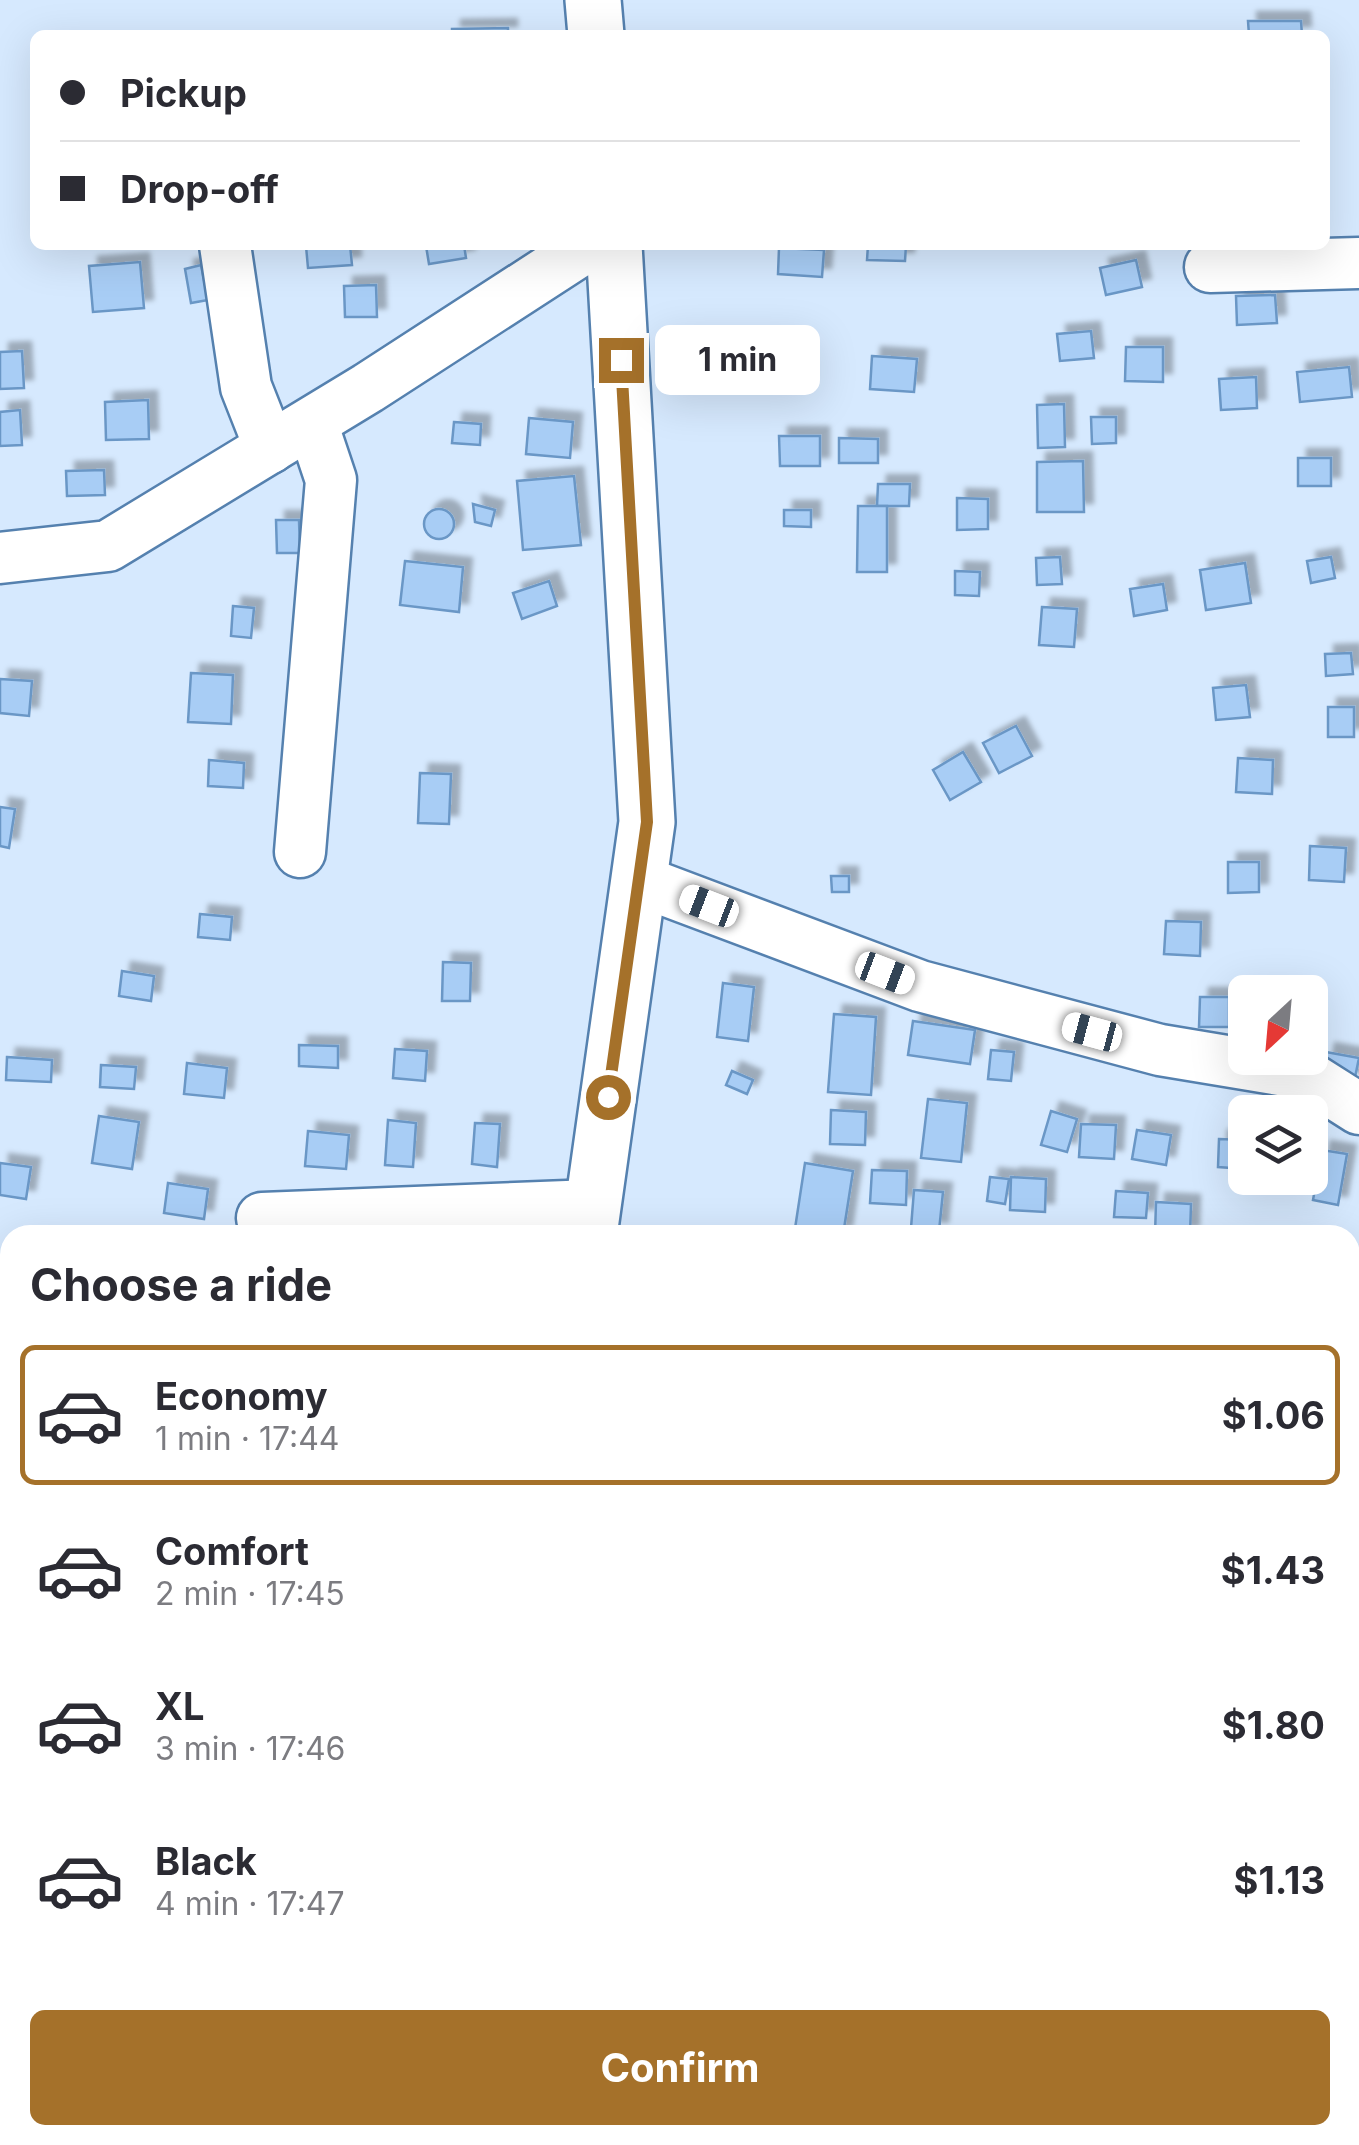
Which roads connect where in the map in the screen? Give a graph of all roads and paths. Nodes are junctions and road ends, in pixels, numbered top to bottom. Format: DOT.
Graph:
graph roads {
  1 [pos="592,0"];
  2 [pos="595,30"];
  3 [pos="227,250"];
  4 [pos="580,250"];
  5 [pos="614,250"];
  6 [pos="1359,263"];
  7 [pos="1210,268"];
  8 [pos="312,422"];
  9 [pos="270,448"];
  10 [pos="0,558"];
  11 [pos="300,852"];
  12 [pos="638,880"];
  13 [pos="1359,1109"];
  14 [pos="262,1218"];
  15 [pos="591,1220"];
  1 -- 2 [label="main road"];
  3 -- 9 [label="street"];
  4 -- 8 [label="street"];
  5 -- 12 [label="main road"];
  6 -- 7 [label="street"];
  8 -- 9 [label="street"];
  8 -- 11 [label="street"];
  9 -- 10 [label="street"];
  12 -- 13 [label="street"];
  12 -- 15 [label="main road"];
  14 -- 15 [label="street"];
}
